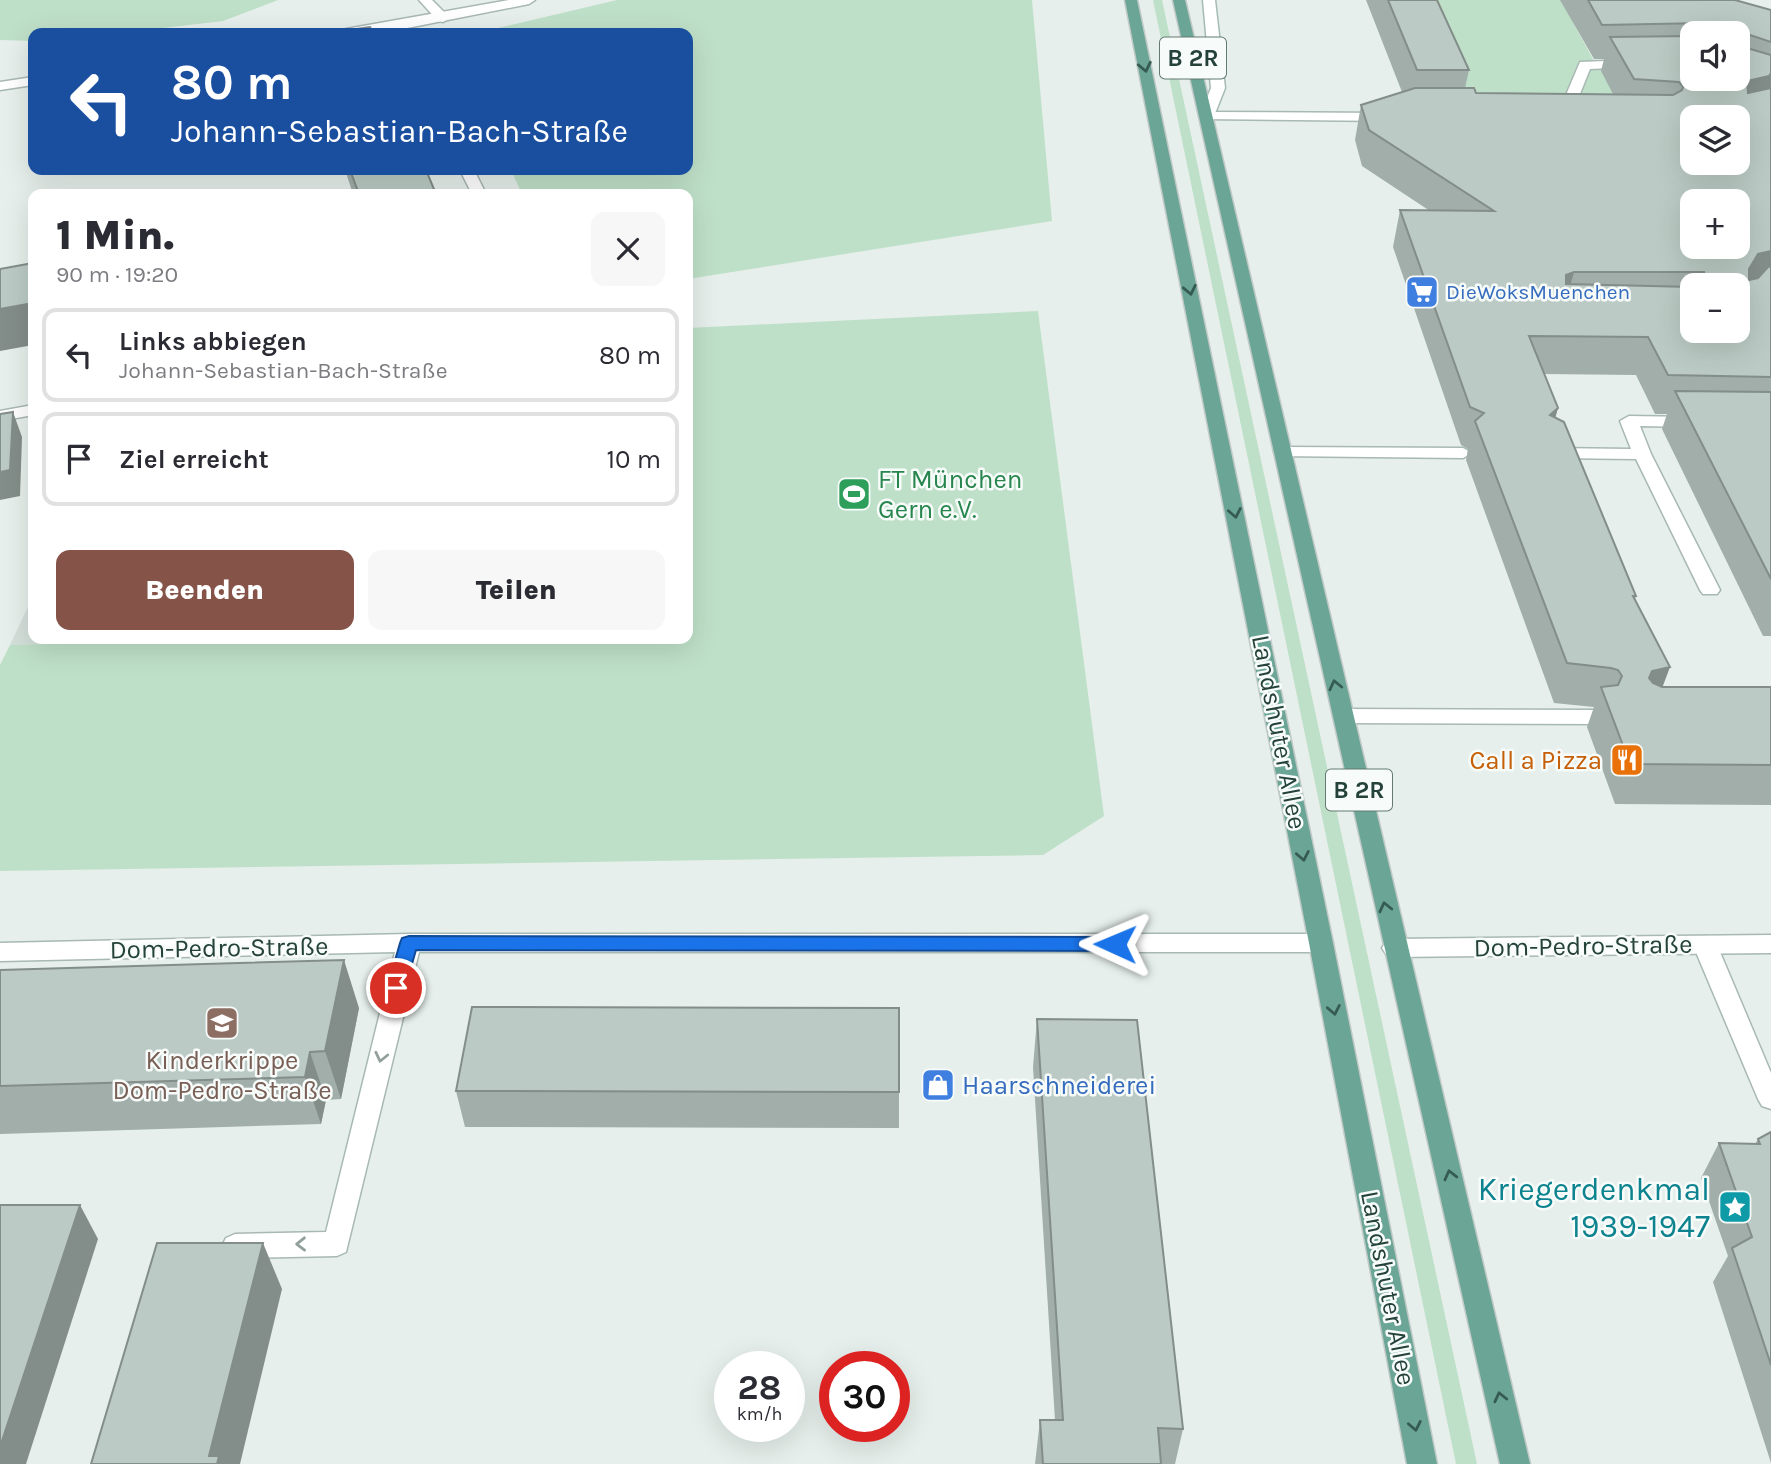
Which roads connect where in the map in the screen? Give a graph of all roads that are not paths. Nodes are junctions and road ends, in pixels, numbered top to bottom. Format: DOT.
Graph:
graph roads {
  1 [pos="425,0"];
  2 [pos="529,0"];
  3 [pos="1131,0"];
  4 [pos="1179,0"];
  5 [pos="1209,0"];
  6 [pos="443,18"];
  7 [pos="406,28"];
  8 [pos="1639,64"];
  9 [pos="28,82"];
  10 [pos="0,86"];
  11 [pos="1207,116"];
  12 [pos="1399,117"];
  13 [pos="1563,117"];
  14 [pos="28,411"];
  15 [pos="0,416"];
  16 [pos="1706,422"];
  17 [pos="1283,452"];
  18 [pos="1464,453"];
  19 [pos="1550,453"];
  20 [pos="1642,454"];
  21 [pos="1710,590"];
  22 [pos="1343,716"];
  23 [pos="1595,717"];
  24 [pos="409,943"];
  25 [pos="1321,943"];
  26 [pos="1771,944"];
  27 [pos="1705,945"];
  28 [pos="1394,948"];
  29 [pos="0,953"];
  30 [pos="1771,1099"];
  31 [pos="216,1246"];
  32 [pos="1422,1464"];
  33 [pos="1515,1464"];
  1 -- 6 [label="street"];
  2 -- 6 [label="street"];
  3 -- 25 [label="main road, Landshuter Allee / B 2R, one-way"];
  4 -- 11 [label="main road, B 2R"];
  5 -- 11 [label="street"];
  6 -- 7 [label="street"];
  8 -- 13 [label="street"];
  9 -- 10 [label="street"];
  11 -- 12 [label="street"];
  11 -- 17 [label="main road, B 2R"];
  14 -- 15 [label="street"];
  16 -- 20 [label="street"];
  17 -- 18 [label="street"];
  22 -- 17 [label="main road, B 2R, one-way"];
  19 -- 20 [label="street"];
  20 -- 21 [label="street"];
  22 -- 23 [label="street"];
  28 -- 22 [label="main road, B 2R, one-way"];
  24 -- 25 [label="street, Dom-Pedro-Straße"];
  24 -- 29 [label="street, Dom-Pedro-Straße"];
  24 -- 31 [label="street, one-way"];
  25 -- 32 [label="main road, Landshuter Allee / B 2R, one-way"];
  26 -- 27 [label="street, Dom-Pedro-Straße"];
  27 -- 28 [label="street, Dom-Pedro-Straße"];
  27 -- 30 [label="street"];
  33 -- 28 [label="main road, B 2R, one-way"];
}
